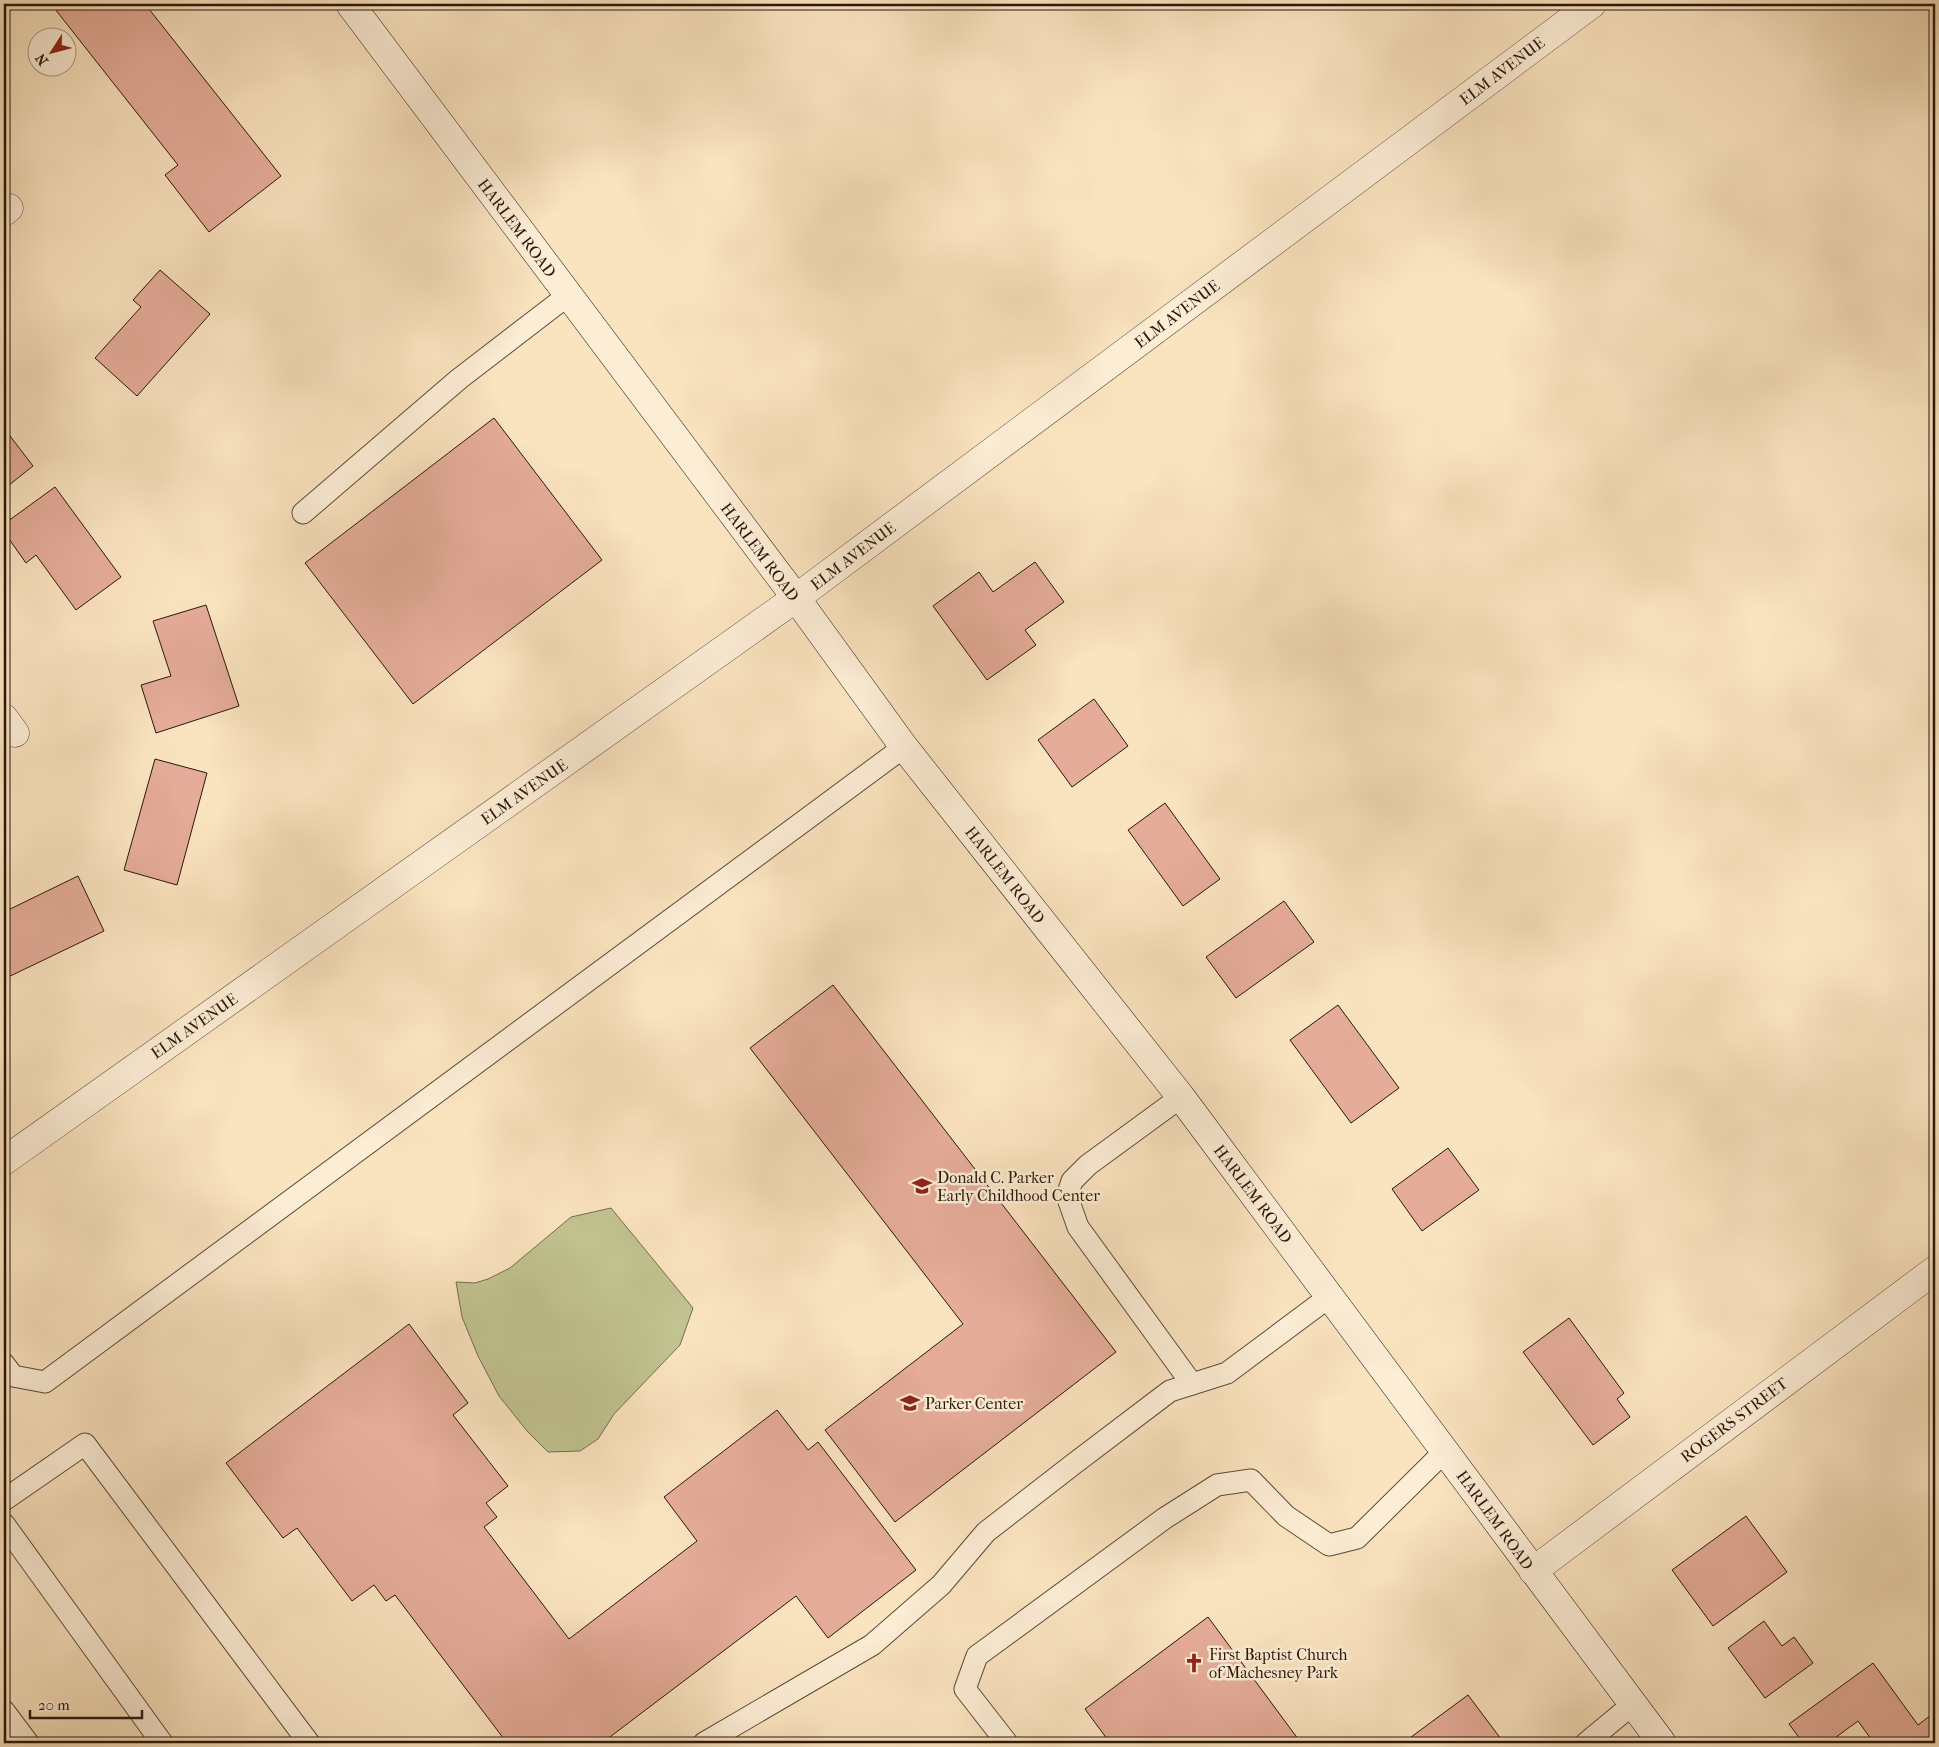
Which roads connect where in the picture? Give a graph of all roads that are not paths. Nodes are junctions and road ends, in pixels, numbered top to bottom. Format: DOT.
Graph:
graph roads {
  1 [pos="350,4"];
  2 [pos="1592,4"];
  3 [pos="567,296"];
  4 [pos="303,513"];
  5 [pos="796,598"];
  6 [pos="904,747"];
  7 [pos="1182,1097"];
  8 [pos="4,1161"];
  9 [pos="1935,1270"];
  10 [pos="1329,1297"];
  11 [pos="4,1364"];
  12 [pos="1192,1384"];
  13 [pos="1444,1452"];
  14 [pos="4,1500"];
  15 [pos="4,1524"];
  16 [pos="1532,1571"];
  17 [pos="1633,1704"];
  18 [pos="4,1711"];
  19 [pos="28,1743"];
  20 [pos="162,1743"];
  21 [pos="309,1743"];
  22 [pos="704,1743"];
  23 [pos="1007,1743"];
  24 [pos="1586,1743"];
  25 [pos="1662,1743"];
  1 -- 3 [label="street, HARLEM ROAD"];
  2 -- 5 [label="street, ELM AVENUE"];
  3 -- 4 [label="lane"];
  3 -- 5 [label="street, HARLEM ROAD"];
  5 -- 6 [label="street, HARLEM ROAD"];
  5 -- 8 [label="street, ELM AVENUE"];
  6 -- 7 [label="street, HARLEM ROAD"];
  6 -- 11 [label="lane"];
  7 -- 10 [label="street, HARLEM ROAD"];
  7 -- 12 [label="lane"];
  9 -- 16 [label="street, ROGERS STREET"];
  10 -- 12 [label="lane"];
  10 -- 13 [label="street, HARLEM ROAD"];
  12 -- 22 [label="lane"];
  13 -- 16 [label="street, HARLEM ROAD"];
  13 -- 23 [label="lane"];
  14 -- 21 [label="lane"];
  15 -- 20 [label="lane"];
  16 -- 17 [label="street, HARLEM ROAD"];
  17 -- 24 [label="lane"];
  17 -- 25 [label="street, HARLEM ROAD"];
  18 -- 19 [label="lane"];
}
